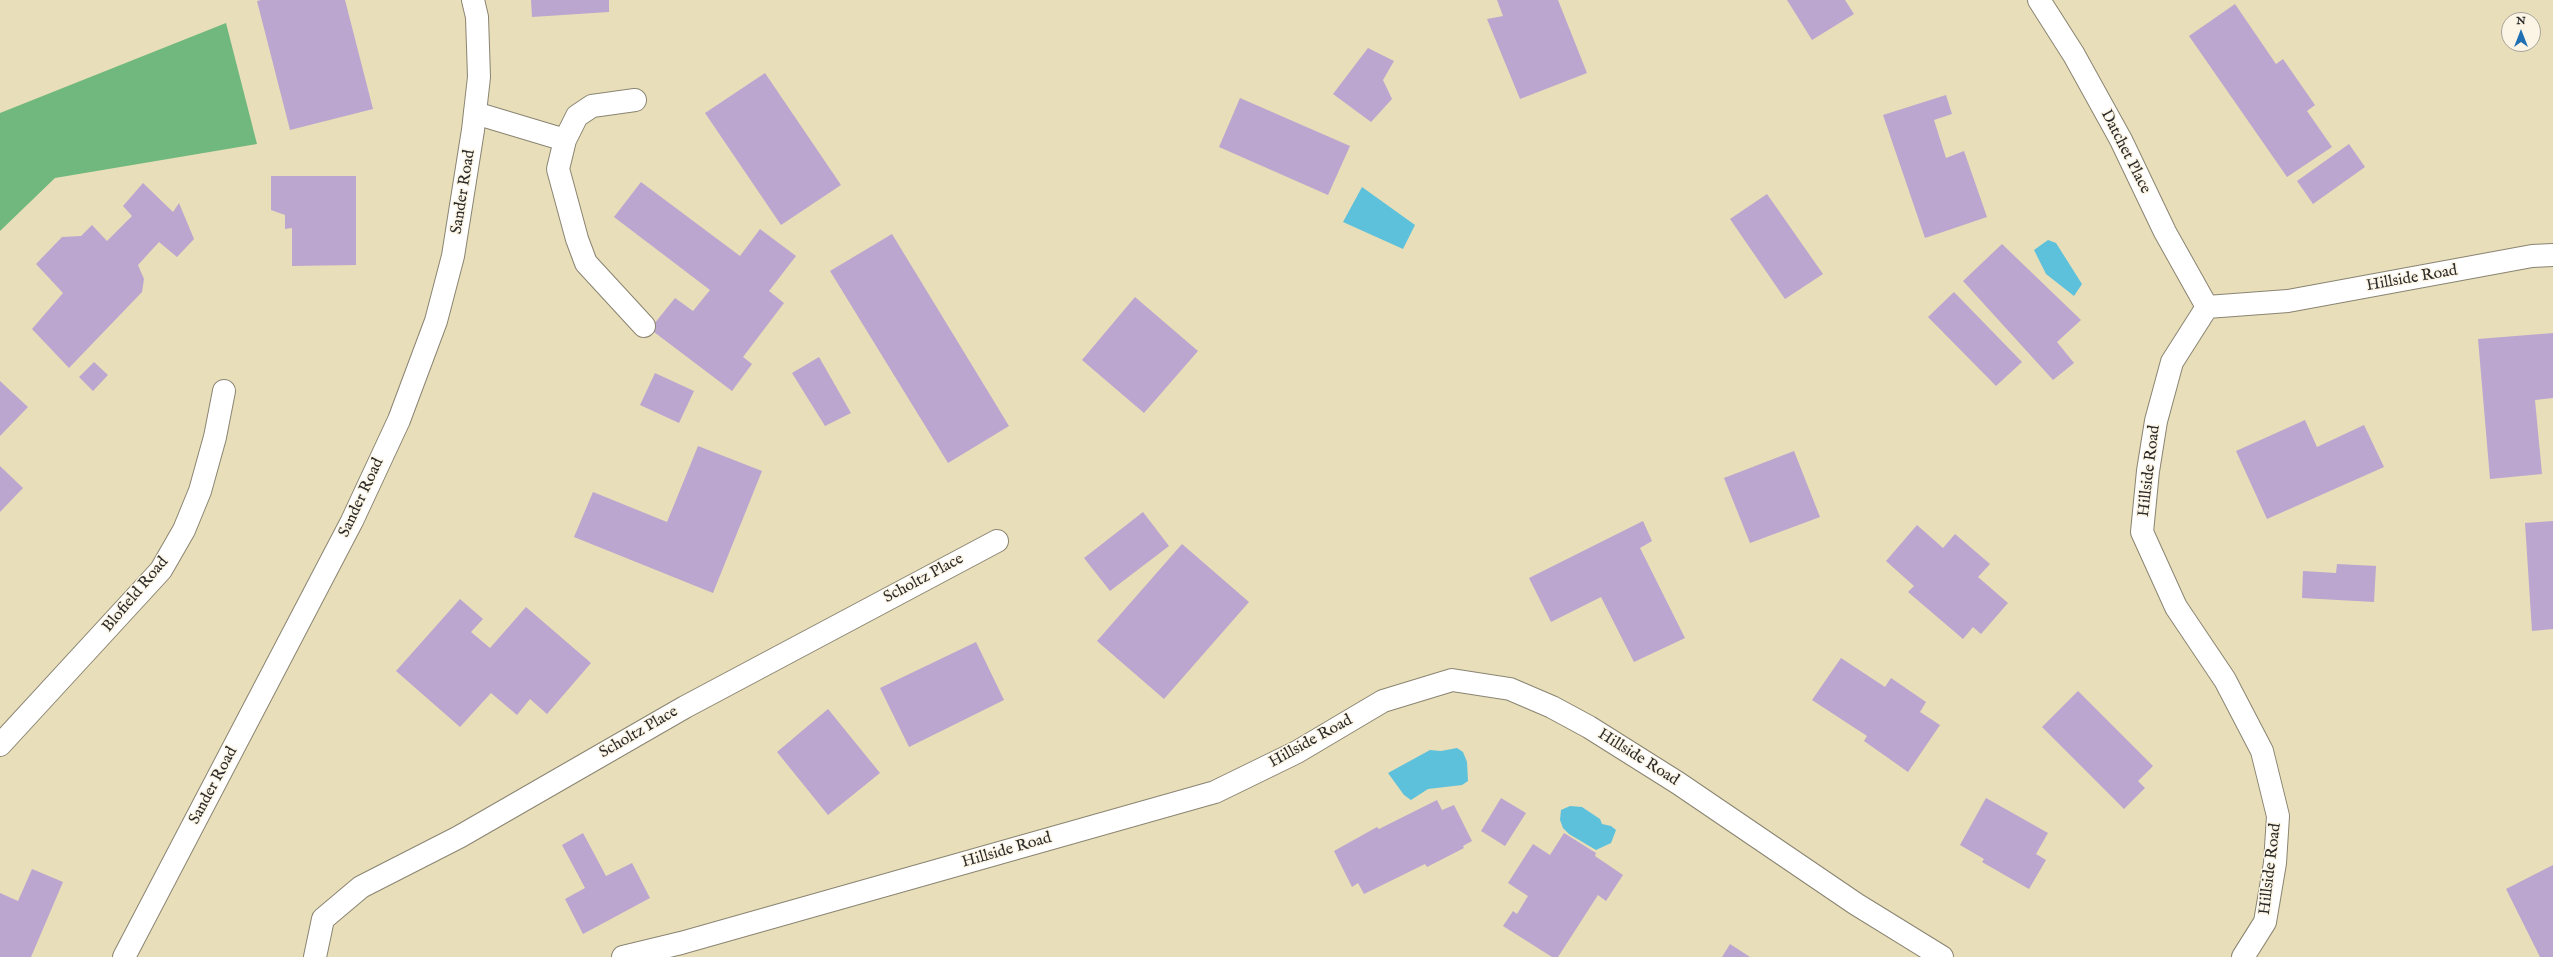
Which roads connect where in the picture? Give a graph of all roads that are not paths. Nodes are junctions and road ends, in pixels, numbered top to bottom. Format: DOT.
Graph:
graph roads {
  1 [pos="474,0"];
  2 [pos="2039,0"];
  3 [pos="635,100"];
  4 [pos="475,113"];
  5 [pos="565,140"];
  6 [pos="2553,255"];
  7 [pos="2208,307"];
  8 [pos="644,326"];
  9 [pos="224,391"];
  10 [pos="997,541"];
  11 [pos="0,744"];
  12 [pos="124,957"];
  13 [pos="315,957"];
  14 [pos="623,957"];
  15 [pos="1942,957"];
  16 [pos="2243,957"];
  1 -- 4 [label="street, Sander Road"];
  2 -- 7 [label="street, Datchet Place"];
  3 -- 5 [label="street"];
  4 -- 5 [label="street"];
  4 -- 12 [label="street, Sander Road"];
  5 -- 8 [label="street"];
  6 -- 7 [label="street, Hillside Road"];
  7 -- 16 [label="street, Hillside Road"];
  9 -- 11 [label="street, Blofield Road"];
  10 -- 13 [label="street, Scholtz Place"];
  14 -- 15 [label="street, Hillside Road"];
}
